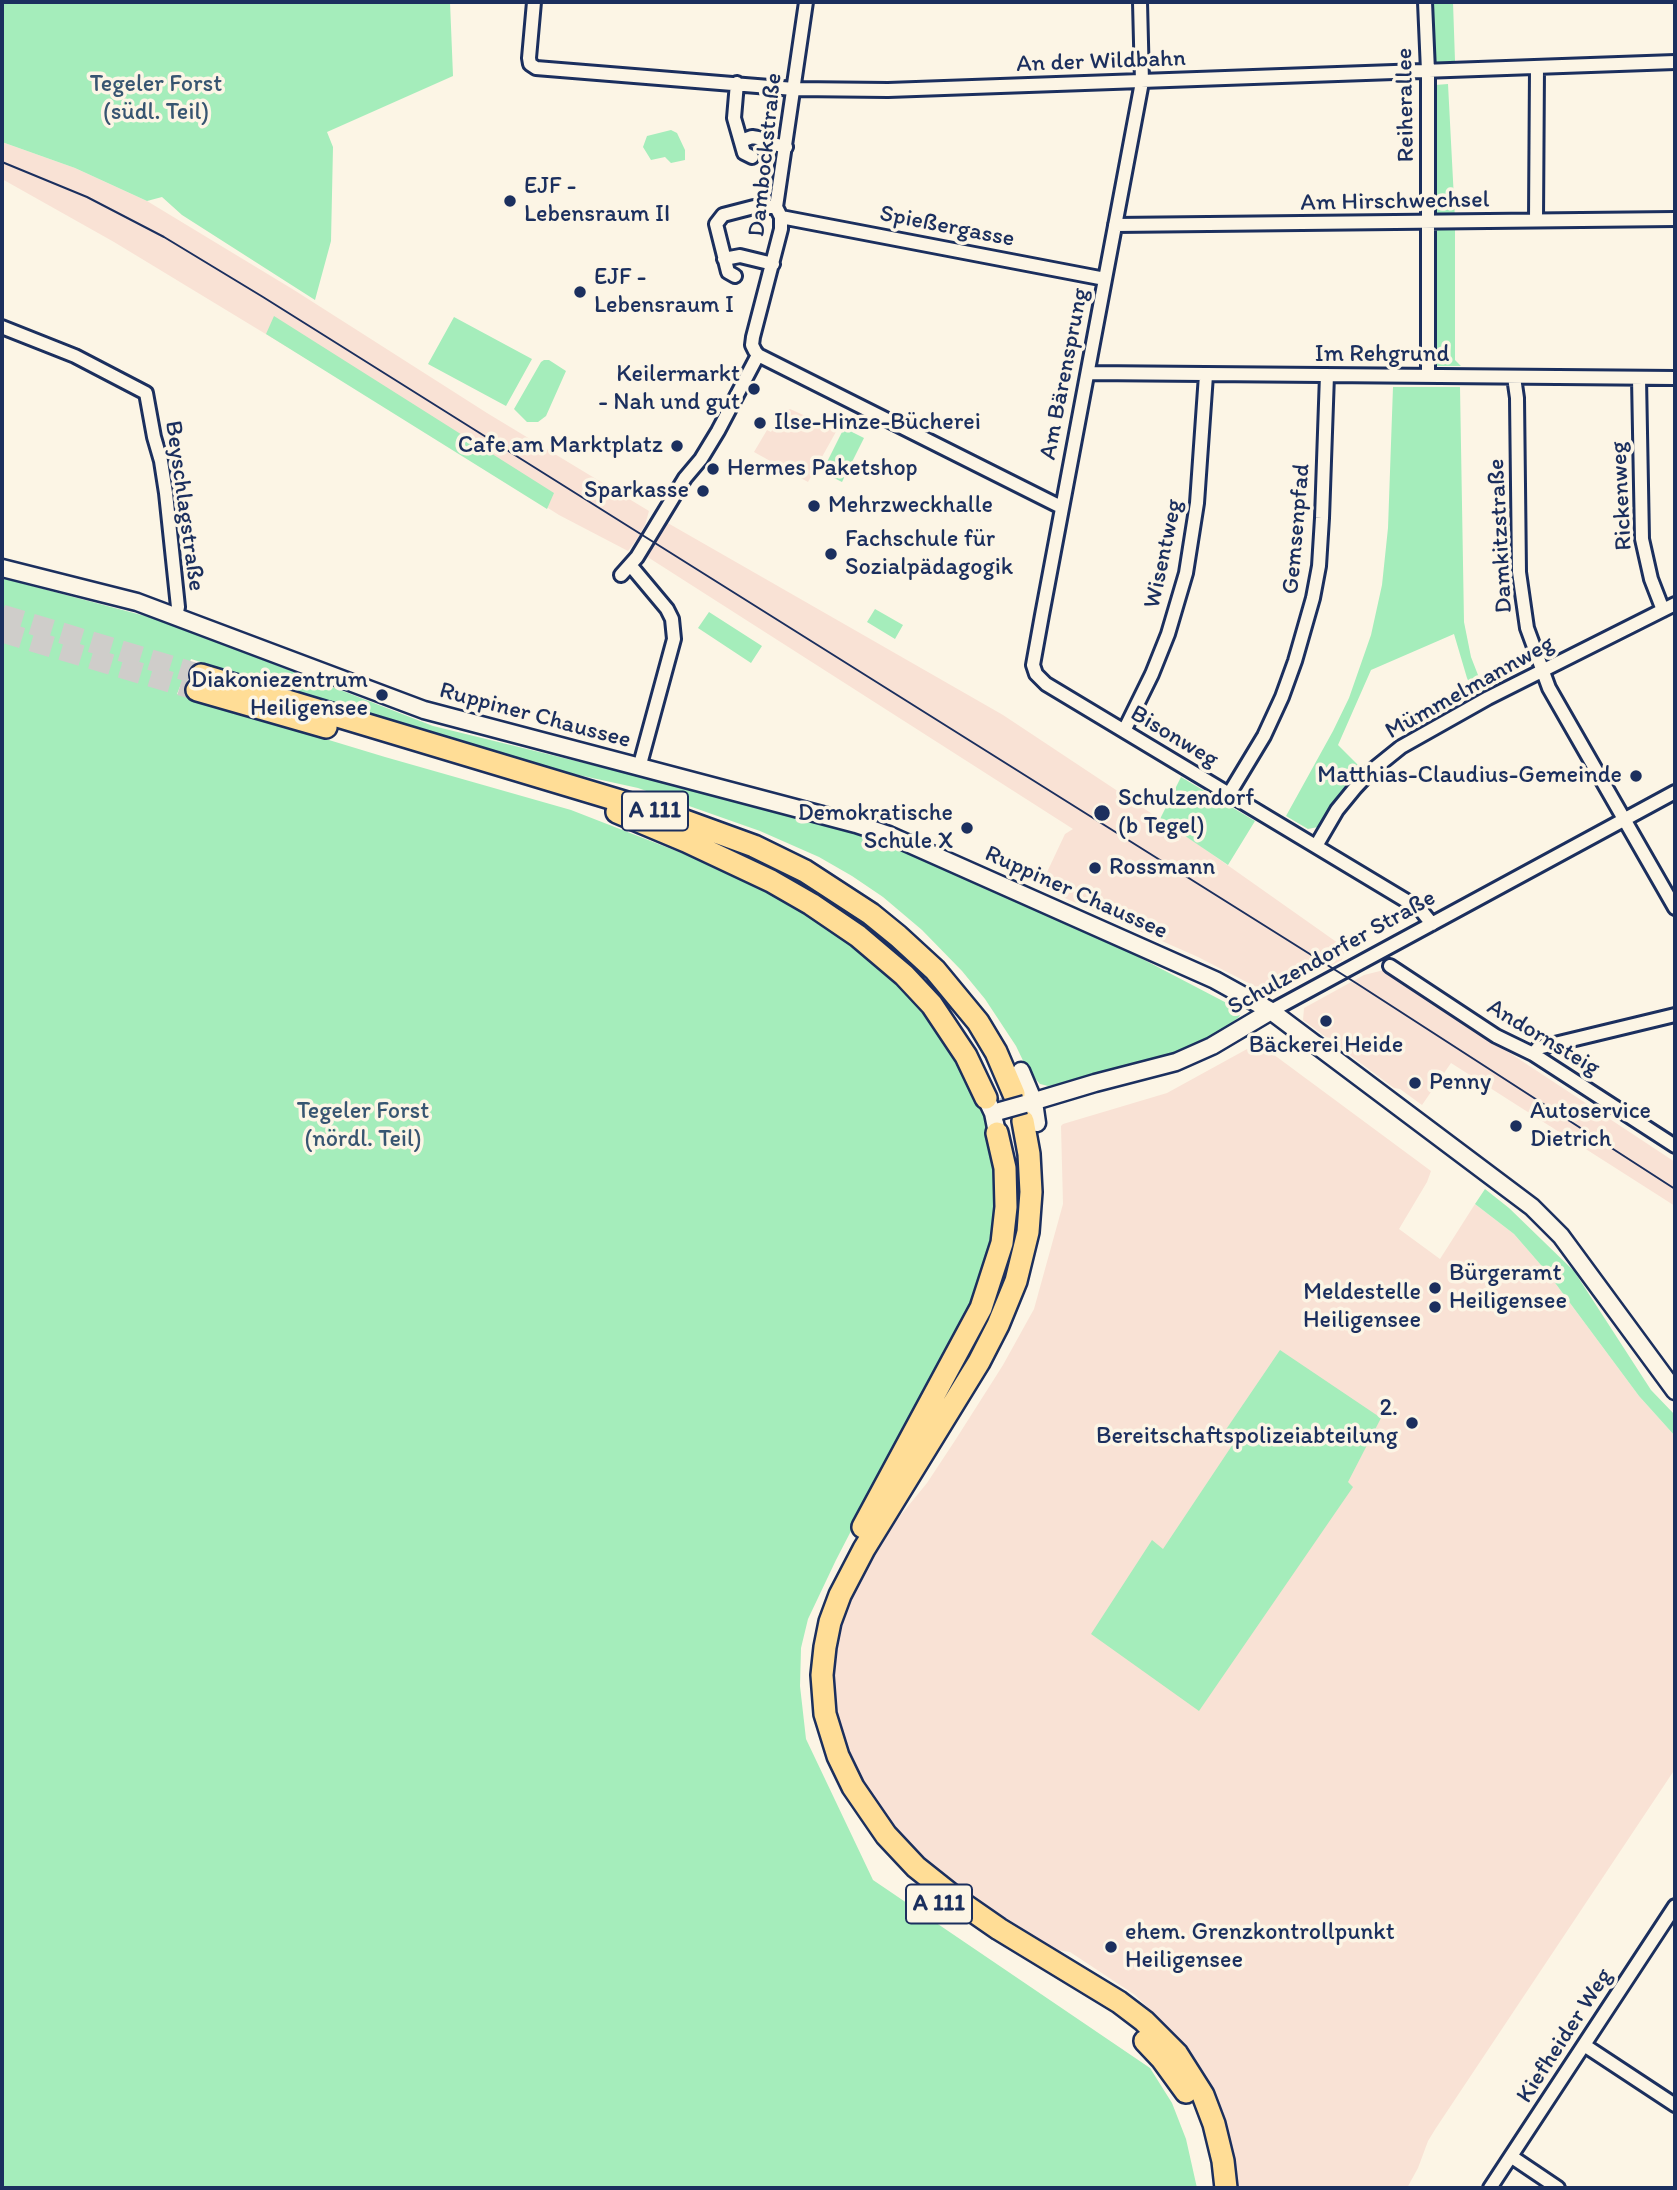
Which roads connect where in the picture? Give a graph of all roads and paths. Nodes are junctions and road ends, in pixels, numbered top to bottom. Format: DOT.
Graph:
graph roads {
  1 [pos="534,2"];
  2 [pos="806,2"];
  3 [pos="1140,2"];
  4 [pos="1425,2"];
  5 [pos="1675,62"];
  6 [pos="1536,68"];
  7 [pos="1428,71"];
  8 [pos="1142,82"];
  9 [pos="737,83"];
  10 [pos="794,89"];
  11 [pos="741,141"];
  12 [pos="786,147"];
  13 [pos="752,157"];
  14 [pos="779,212"];
  15 [pos="1675,219"];
  16 [pos="1536,220"];
  17 [pos="1429,222"];
  18 [pos="1115,225"];
  19 [pos="724,259"];
  20 [pos="773,264"];
  21 [pos="735,276"];
  22 [pos="1105,279"];
  23 [pos="2,327"];
  24 [pos="758,355"];
  25 [pos="1088,373"];
  26 [pos="1206,375"];
  27 [pos="1327,375"];
  28 [pos="1428,376"];
  29 [pos="1514,377"];
  30 [pos="1639,378"];
  31 [pos="1675,378"];
  32 [pos="1062,507"];
  33 [pos="2,568"];
  34 [pos="1675,604"];
  35 [pos="1663,610"];
  36 [pos="176,616"];
  37 [pos="1542,671"];
  38 [pos="1035,674"];
  39 [pos="1124,731"];
  40 [pos="639,768"];
  41 [pos="555,781"];
  42 [pos="1675,792"];
  43 [pos="1229,794"];
  44 [pos="1625,820"];
  45 [pos="1316,846"];
  46 [pos="1675,908"];
  47 [pos="1432,924"];
  48 [pos="1390,966"];
  49 [pos="1271,1011"];
  50 [pos="1675,1015"];
  51 [pos="1533,1054"];
  52 [pos="1021,1072"];
  53 [pos="1011,1111"];
  54 [pos="1675,1146"];
  55 [pos="1675,1391"];
  56 [pos="859,1547"];
  57 [pos="1675,1906"];
  58 [pos="1584,2045"];
  59 [pos="1675,2105"];
  60 [pos="1511,2157"];
  61 [pos="1212,2188"];
  62 [pos="1226,2188"];
  63 [pos="1490,2188"];
  64 [pos="1559,2188"];
  1 -- 9 [label="street, An der Wildbahn"];
  2 -- 10 [label="street, Dambockstraße"];
  3 -- 8 [label="street, Am Bärensprung"];
  4 -- 7 [label="street, Reiherallee"];
  5 -- 6 [label="street, An der Wildbahn"];
  6 -- 7 [label="street, An der Wildbahn"];
  6 -- 16 [label="street"];
  7 -- 8 [label="street, An der Wildbahn"];
  7 -- 17 [label="street, Reiherallee"];
  8 -- 10 [label="street, An der Wildbahn"];
  8 -- 18 [label="street, Am Bärensprung"];
  9 -- 10 [label="street, An der Wildbahn"];
  9 -- 11 [label="street"];
  10 -- 12 [label="street, Dambockstraße"];
  11 -- 12 [label="street"];
  11 -- 13 [label="street"];
  12 -- 14 [label="street, Dambockstraße"];
  14 -- 19 [label="street, Spießergasse"];
  14 -- 20 [label="street, Dambockstraße"];
  14 -- 22 [label="street, Spießergasse"];
  15 -- 16 [label="street, Am Hirschwechsel"];
  16 -- 17 [label="street, Am Hirschwechsel"];
  17 -- 18 [label="street, Am Hirschwechsel"];
  17 -- 28 [label="street, Reiherallee"];
  18 -- 22 [label="street, Am Bärensprung"];
  19 -- 20 [label="street"];
  19 -- 21 [label="street"];
  20 -- 24 [label="street, Dambockstraße"];
  22 -- 25 [label="street, Am Bärensprung"];
  23 -- 36 [label="street, Beyschlagstraße"];
  24 -- 32 [label="street"];
  24 -- 40 [label="street, Dambockstraße"];
  25 -- 26 [label="street, Im Rehgrund"];
  25 -- 32 [label="street, Am Bärensprung"];
  26 -- 27 [label="street, Im Rehgrund"];
  26 -- 39 [label="street, Wisentweg"];
  27 -- 28 [label="street, Im Rehgrund"];
  27 -- 43 [label="street, Gemsenpfad"];
  28 -- 29 [label="street, Im Rehgrund"];
  29 -- 30 [label="street, Im Rehgrund"];
  29 -- 37 [label="street, Damkitzstraße"];
  30 -- 31 [label="street, Im Rehgrund"];
  30 -- 35 [label="street, Rickenweg"];
  32 -- 38 [label="street, Am Bärensprung"];
  33 -- 36 [label="street, Ruppiner Chaussee"];
  34 -- 35 [label="street, Mümmelmannweg"];
  35 -- 37 [label="street, Mümmelmannweg"];
  36 -- 40 [label="street, Ruppiner Chaussee"];
  37 -- 44 [label="street, Damkitzstraße"];
  37 -- 45 [label="street, Mümmelmannweg"];
  38 -- 39 [label="street, Bisonweg"];
  39 -- 43 [label="street, Bisonweg"];
  40 -- 49 [label="street, Ruppiner Chaussee"];
  41 -- 52 [label="highway"];
  41 -- 53 [label="highway, A 111"];
  41 -- 53 [label="highway, A 111"];
  42 -- 44 [label="street, Schulzendorfer Straße"];
  43 -- 45 [label="street, Bisonweg"];
  44 -- 46 [label="street, Damkitzstraße"];
  44 -- 47 [label="street, Schulzendorfer Straße"];
  45 -- 47 [label="street, Bisonweg"];
  47 -- 49 [label="street, Schulzendorfer Straße"];
  48 -- 51 [label="street, Andornsteig"];
  49 -- 53 [label="street, Schulzendorfer Straße"];
  49 -- 55 [label="street, Ruppiner Chaussee"];
  50 -- 51 [label="street"];
  51 -- 54 [label="street, Andornsteig"];
  52 -- 53 [label="street"];
  53 -- 56 [label="highway, A 111"];
  56 -- 61 [label="highway, A 111"];
  56 -- 62 [label="highway, A 111"];
  57 -- 58 [label="street, Kiefheider Weg"];
  58 -- 59 [label="street"];
  58 -- 60 [label="street, Kiefheider Weg"];
  60 -- 63 [label="street, Kiefheider Weg"];
  60 -- 64 [label="street"];
}
